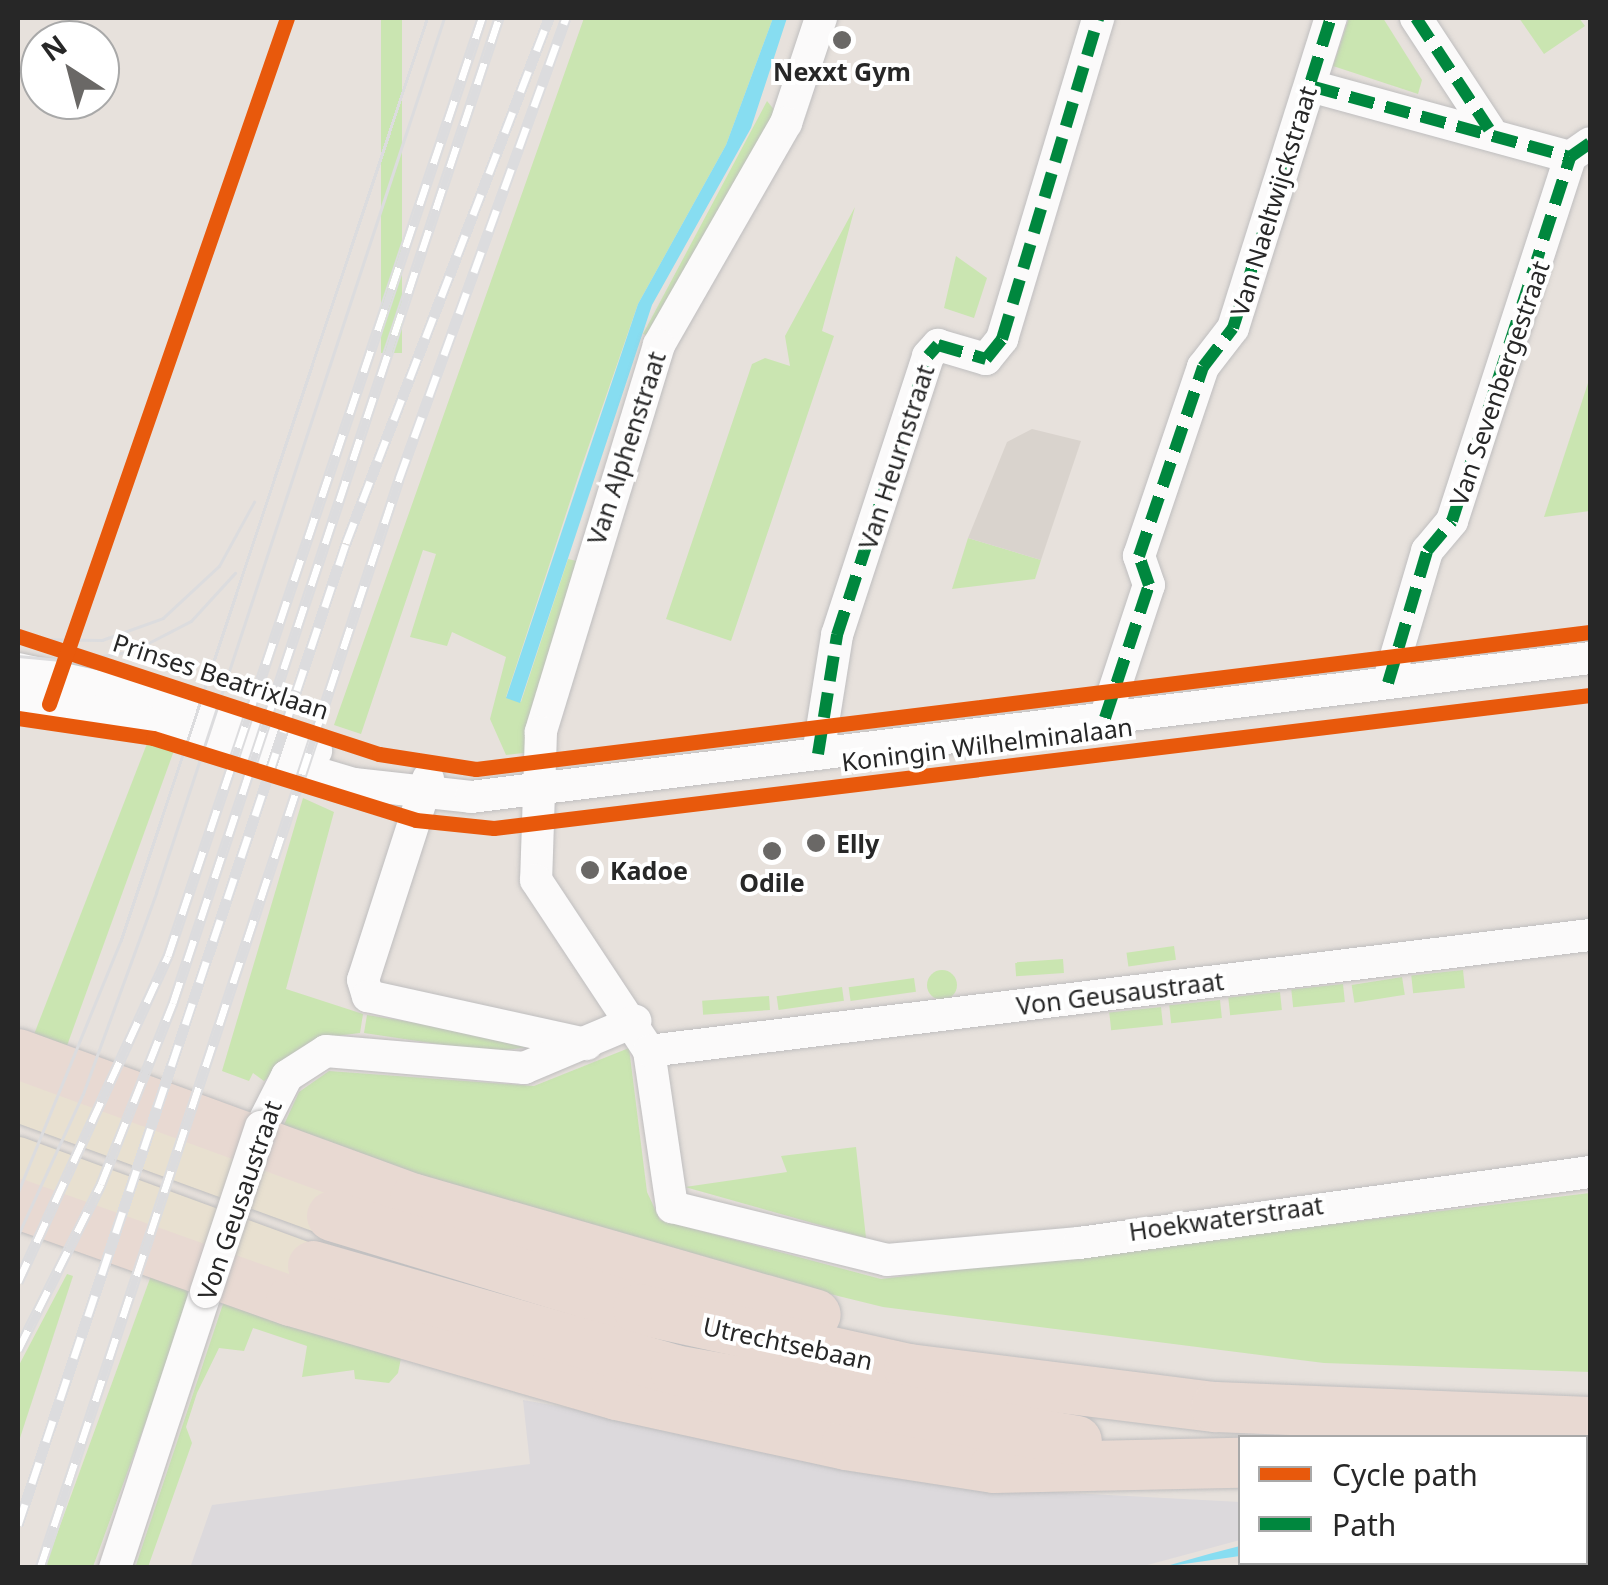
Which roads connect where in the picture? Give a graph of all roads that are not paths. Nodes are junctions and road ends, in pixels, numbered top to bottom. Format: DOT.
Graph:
graph roads {
  1 [pos="821,18"];
  2 [pos="1098,18"];
  3 [pos="1330,18"];
  4 [pos="1416,18"];
  5 [pos="1314,88"];
  6 [pos="1489,129"];
  7 [pos="1580,150"];
  8 [pos="1590,658"];
  9 [pos="18,669"];
  10 [pos="1388,683"];
  11 [pos="18,698"];
  12 [pos="1105,718"];
  13 [pos="818,754"];
  14 [pos="426,787"];
  15 [pos="537,789"];
  16 [pos="1590,936"];
  17 [pos="635,1022"];
  18 [pos="588,1044"];
  19 [pos="649,1052"];
  20 [pos="18,1054"];
  21 [pos="18,1101"];
  22 [pos="18,1158"];
  23 [pos="1590,1172"];
  24 [pos="18,1204"];
  25 [pos="332,1216"];
  26 [pos="688,1217"];
  27 [pos="313,1266"];
  28 [pos="909,1369"];
  29 [pos="1590,1422"];
  30 [pos="1238,1460"];
  31 [pos="1238,1460"];
  32 [pos="115,1568"];
  1 -- 15 [label="street, Van Alphenstraat"];
  2 -- 13 [label="street, Van Heurnstraat"];
  3 -- 5 [label="street, Van Naeltwijckstraat"];
  4 -- 6 [label="street"];
  5 -- 6 [label="street"];
  5 -- 12 [label="street, Van Naeltwijckstraat"];
  6 -- 7 [label="street"];
  7 -- 10 [label="street, Van Sevenbergestraat"];
  8 -- 10 [label="street, Koningin Wilhelminalaan"];
  9 -- 14 [label="street, Prinses Beatrixlaan"];
  10 -- 12 [label="street, Koningin Wilhelminalaan"];
  11 -- 14 [label="street, Koningin Wilhelminalaan"];
  12 -- 13 [label="street, Koningin Wilhelminalaan"];
  13 -- 15 [label="street, Koningin Wilhelminalaan"];
  14 -- 15 [label="street, Koningin Wilhelminalaan"];
  14 -- 18 [label="street"];
  15 -- 17 [label="street, Van Alphenstraat"];
  16 -- 19 [label="street, Von Geusaustraat"];
  17 -- 18 [label="street, Von Geusaustraat"];
  17 -- 19 [label="street, Van Alphenstraat"];
  18 -- 32 [label="street, Von Geusaustraat, bridge"];
  19 -- 26 [label="street, Van Alphenstraat"];
  20 -- 28 [label="highway"];
  21 -- 25 [label="main road, Utrechtsebaan"];
  22 -- 27 [label="main road, Utrechtsebaan"];
  23 -- 26 [label="street, Hoekwaterstraat"];
  24 -- 31 [label="highway"];
  25 -- 28 [label="highway, Utrechtsebaan"];
  27 -- 30 [label="highway, Utrechtsebaan"];
  28 -- 29 [label="highway, Utrechtsebaan"];
}
